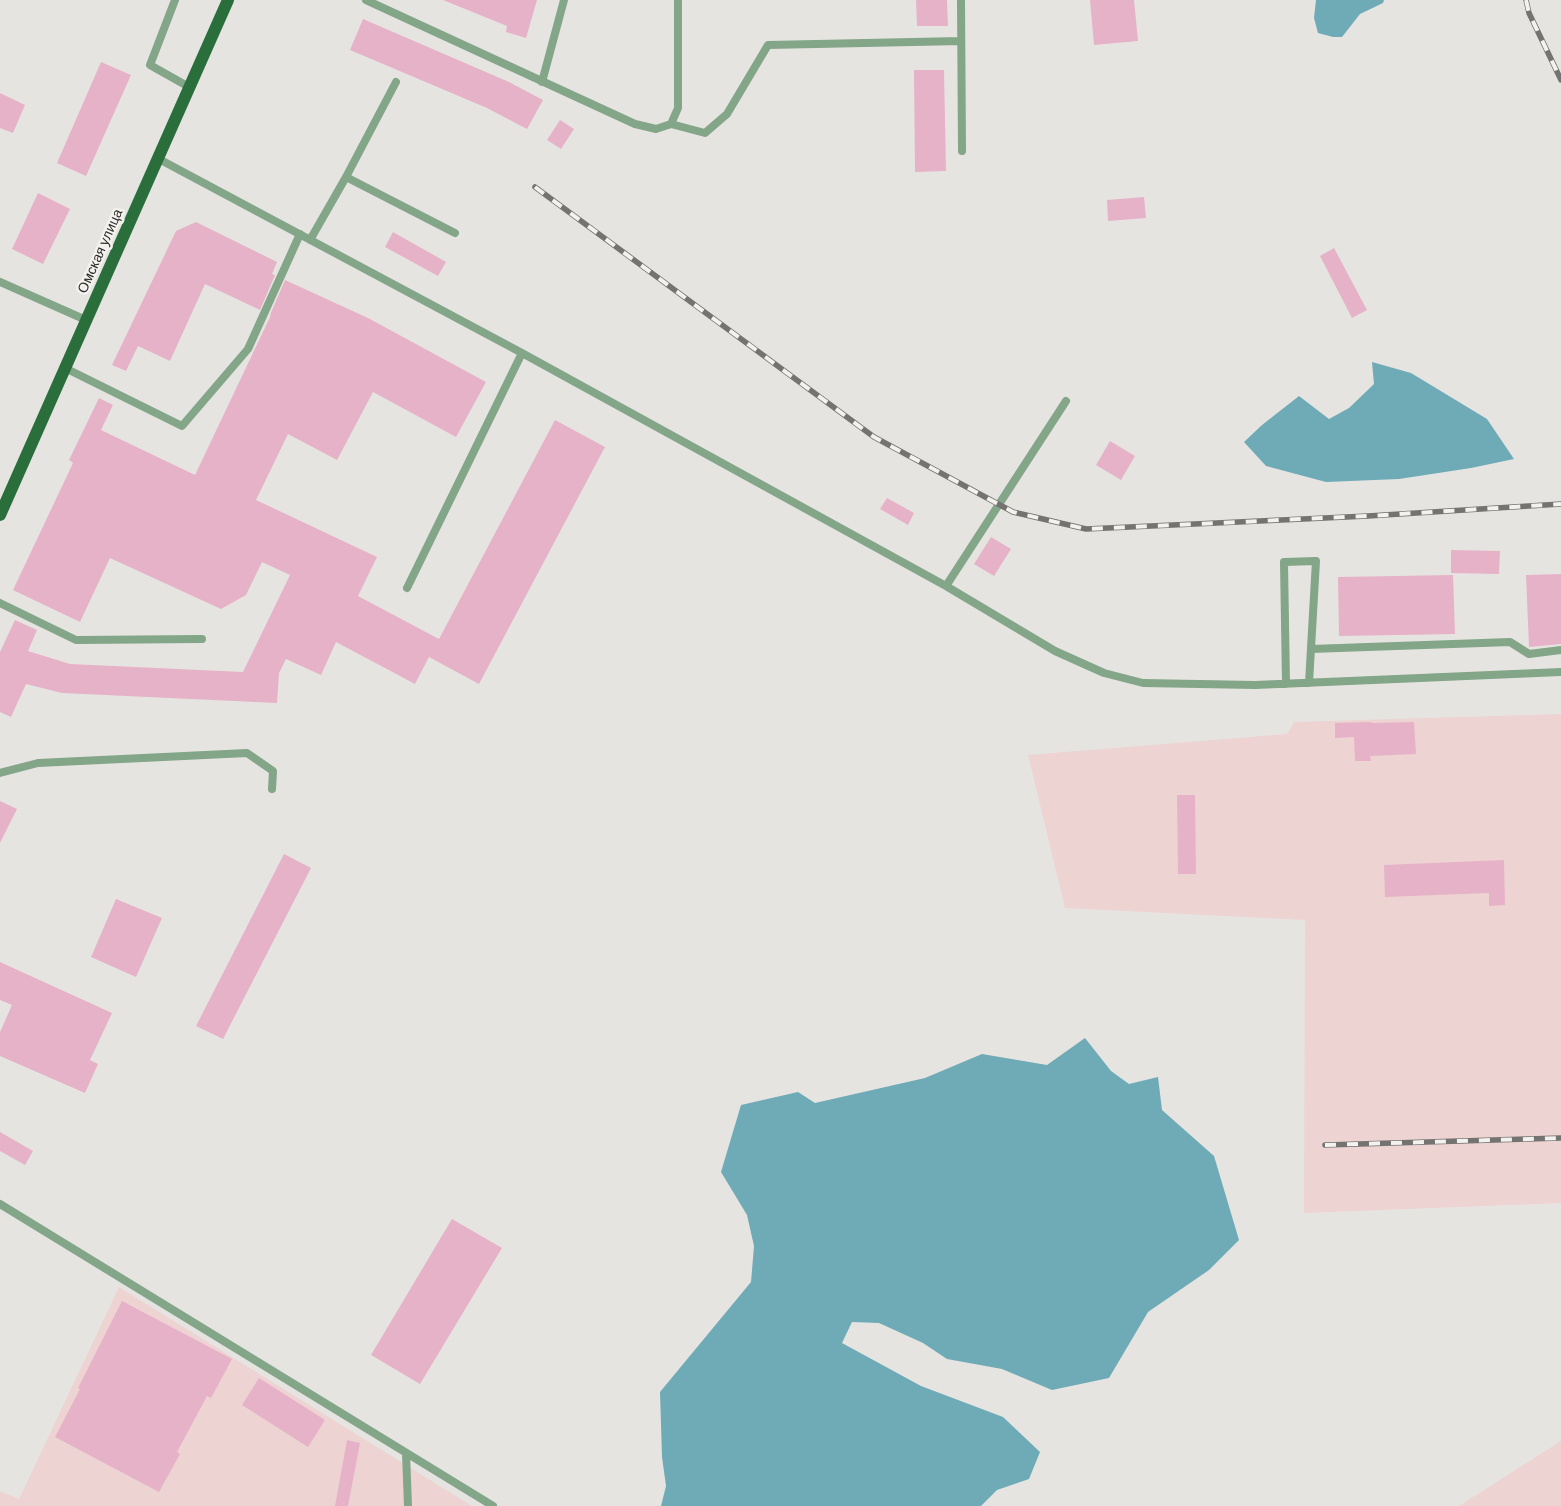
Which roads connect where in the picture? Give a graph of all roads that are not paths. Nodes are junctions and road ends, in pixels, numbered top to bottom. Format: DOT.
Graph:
graph roads {
  1 [pos="175,0"];
  2 [pos="228,0"];
  3 [pos="366,0"];
  4 [pos="564,0"];
  5 [pos="678,0"];
  6 [pos="961,0"];
  7 [pos="961,41"];
  8 [pos="396,82"];
  9 [pos="542,82"];
  10 [pos="189,87"];
  11 [pos="671,124"];
  12 [pos="962,151"];
  13 [pos="157,158"];
  14 [pos="346,177"];
  15 [pos="455,233"];
  16 [pos="300,234"];
  17 [pos="310,240"];
  18 [pos="0,282"];
  19 [pos="86,320"];
  20 [pos="522,353"];
  21 [pos="65,368"];
  22 [pos="1066,401"];
  23 [pos="0,515"];
  24 [pos="946,586"];
  25 [pos="407,588"];
  26 [pos="0,604"];
  27 [pos="202,639"];
  28 [pos="1311,650"];
  29 [pos="1561,650"];
  30 [pos="1561,672"];
  31 [pos="1309,683"];
  32 [pos="1286,684"];
  33 [pos="0,773"];
  34 [pos="272,789"];
  35 [pos="0,1204"];
  36 [pos="406,1453"];
  37 [pos="408,1506"];
  38 [pos="493,1506"];
  1 -- 10 [label="lane"];
  2 -- 10 [label="main road, Омская улица"];
  3 -- 9 [label="lane"];
  4 -- 9 [label="lane"];
  5 -- 11 [label="lane"];
  6 -- 7 [label="lane"];
  7 -- 11 [label="lane"];
  7 -- 12 [label="lane"];
  8 -- 14 [label="lane"];
  9 -- 11 [label="lane"];
  10 -- 13 [label="main road, Омская улица"];
  13 -- 16 [label="lane"];
  13 -- 19 [label="main road, Омская улица"];
  14 -- 15 [label="lane"];
  14 -- 17 [label="lane"];
  16 -- 17 [label="lane"];
  16 -- 21 [label="lane"];
  17 -- 20 [label="lane"];
  18 -- 19 [label="lane"];
  19 -- 21 [label="main road, Омская улица"];
  20 -- 24 [label="lane"];
  20 -- 25 [label="lane"];
  21 -- 23 [label="main road, Омская улица"];
  22 -- 24 [label="lane"];
  24 -- 32 [label="lane"];
  26 -- 27 [label="lane"];
  28 -- 29 [label="lane"];
  28 -- 31 [label="lane"];
  28 -- 32 [label="lane"];
  30 -- 31 [label="lane"];
  31 -- 32 [label="lane"];
  33 -- 34 [label="lane"];
  35 -- 36 [label="lane"];
  36 -- 37 [label="lane"];
  36 -- 38 [label="lane"];
}
